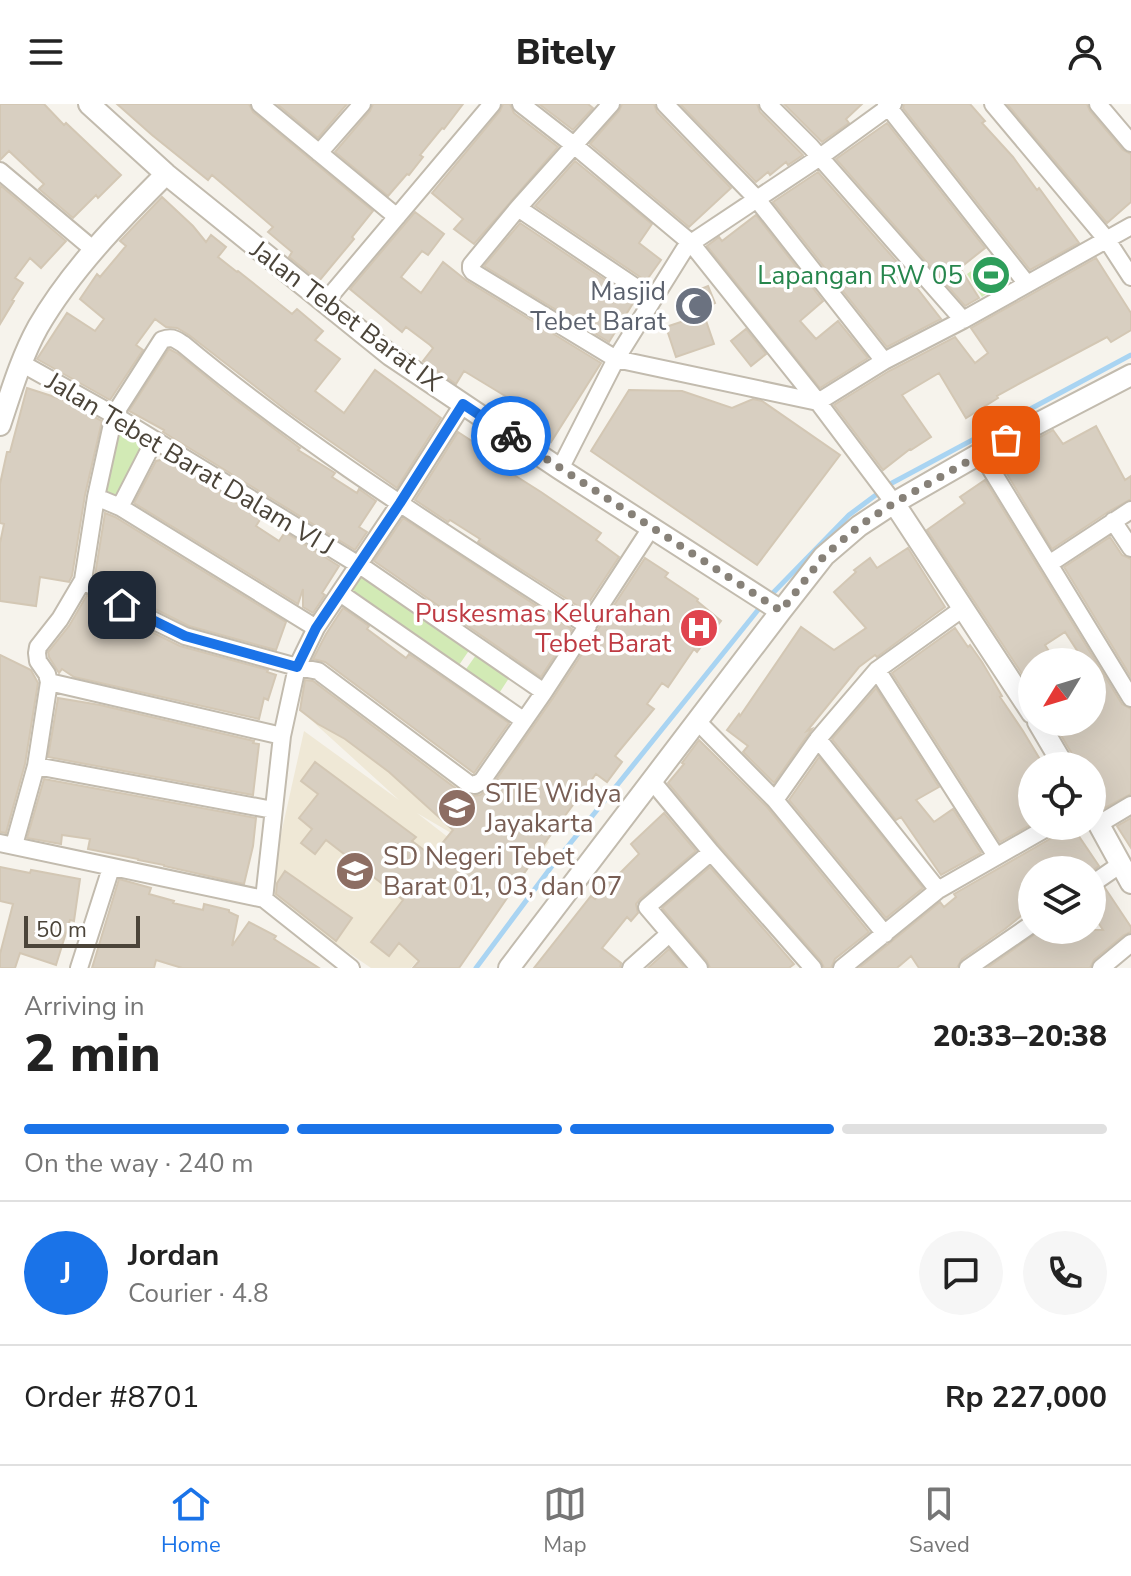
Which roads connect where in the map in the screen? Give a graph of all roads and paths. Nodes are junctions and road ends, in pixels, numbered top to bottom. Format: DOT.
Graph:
graph roads {
  1 [pos="89,104"];
  2 [pos="260,104"];
  3 [pos="362,104"];
  4 [pos="492,104"];
  5 [pos="521,104"];
  6 [pos="611,104"];
  7 [pos="665,104"];
  8 [pos="768,104"];
  9 [pos="993,104"];
  10 [pos="1098,104"];
  11 [pos="889,105"];
  12 [pos="1131,143"];
  13 [pos="575,146"];
  14 [pos="319,153"];
  15 [pos="820,157"];
  16 [pos="166,174"];
  17 [pos="2,176"];
  18 [pos="756,198"];
  19 [pos="518,208"];
  20 [pos="397,217"];
  21 [pos="1131,226"];
  22 [pos="1107,240"];
  23 [pos="691,243"];
  24 [pos="94,250"];
  25 [pos="1131,277"];
  26 [pos="1027,284"];
  27 [pos="653,299"];
  28 [pos="325,302"];
  29 [pos="963,320"];
  30 [pos="616,359"];
  31 [pos="884,361"];
  32 [pos="21,363"];
  33 [pos="1131,375"];
  34 [pos="818,402"];
  35 [pos="463,404"];
  36 [pos="114,415"];
  37 [pos="0,425"];
  38 [pos="154,441"];
  39 [pos="981,453"];
  40 [pos="560,469"];
  41 [pos="96,497"];
  42 [pos="400,503"];
  43 [pos="894,503"];
  44 [pos="120,507"];
  45 [pos="1131,510"];
  46 [pos="1113,521"];
  47 [pos="651,528"];
  48 [pos="1131,548"];
  49 [pos="1049,564"];
  50 [pos="358,565"];
  51 [pos="83,580"];
  52 [pos="340,593"];
  53 [pos="774,606"];
  54 [pos="962,609"];
  55 [pos="588,626"];
  56 [pos="316,628"];
  57 [pos="297,667"];
  58 [pos="877,670"];
  59 [pos="49,682"];
  60 [pos="544,692"];
  61 [pos="1018,692"];
  62 [pos="1131,698"];
  63 [pos="523,720"];
  64 [pos="698,722"];
  65 [pos="282,736"];
  66 [pos="818,739"];
  67 [pos="36,766"];
  68 [pos="652,781"];
  69 [pos="775,800"];
  70 [pos="1131,805"];
  71 [pos="273,810"];
  72 [pos="1106,814"];
  73 [pos="1106,836"];
  74 [pos="1025,840"];
  75 [pos="7,844"];
  76 [pos="711,852"];
  77 [pos="996,856"];
  78 [pos="1121,864"];
  79 [pos="111,868"];
  80 [pos="1106,874"];
  81 [pos="1131,883"];
  82 [pos="938,890"];
  83 [pos="264,899"];
  84 [pos="669,934"];
  85 [pos="885,934"];
  86 [pos="1018,934"];
  87 [pos="1131,943"];
  88 [pos="79,968"];
  89 [pos="351,968"];
  90 [pos="509,968"];
  91 [pos="631,968"];
  92 [pos="699,968"];
  93 [pos="813,968"];
  94 [pos="842,968"];
  95 [pos="968,968"];
  96 [pos="1101,968"];
  1 -- 16 [label="street, Jalan Tebet Barat IX"];
  2 -- 14 [label="street"];
  3 -- 14 [label="street"];
  4 -- 20 [label="street"];
  5 -- 13 [label="street"];
  6 -- 13 [label="street"];
  7 -- 18 [label="street"];
  8 -- 15 [label="street"];
  9 -- 22 [label="street"];
  10 -- 12 [label="street"];
  11 -- 15 [label="street"];
  11 -- 26 [label="street"];
  13 -- 19 [label="street"];
  13 -- 23 [label="street"];
  14 -- 20 [label="street"];
  15 -- 18 [label="street"];
  15 -- 29 [label="street"];
  16 -- 24 [label="street"];
  16 -- 28 [label="street, Jalan Tebet Barat IX"];
  17 -- 24 [label="street"];
  18 -- 23 [label="street"];
  18 -- 31 [label="street"];
  19 -- 27 [label="street"];
  19 -- 30 [label="street"];
  20 -- 28 [label="street"];
  21 -- 22 [label="street"];
  22 -- 25 [label="street"];
  22 -- 26 [label="street"];
  23 -- 27 [label="street"];
  23 -- 34 [label="street"];
  24 -- 32 [label="street"];
  26 -- 29 [label="street"];
  27 -- 30 [label="street"];
  28 -- 35 [label="street, Jalan Tebet Barat IX"];
  29 -- 31 [label="street"];
  30 -- 34 [label="street"];
  30 -- 40 [label="street"];
  31 -- 34 [label="street"];
  32 -- 36 [label="street, Jalan Tebet Barat Dalam VI J"];
  32 -- 37 [label="street"];
  33 -- 39 [label="street"];
  34 -- 43 [label="street"];
  35 -- 40 [label="street, Jalan Tebet Barat IX"];
  35 -- 42 [label="street"];
  36 -- 38 [label="street, Jalan Tebet Barat Dalam VI J"];
  36 -- 41 [label="street"];
  36 -- 42 [label="street"];
  38 -- 44 [label="street"];
  38 -- 50 [label="street, Jalan Tebet Barat Dalam VI J"];
  39 -- 43 [label="street"];
  39 -- 49 [label="street"];
  40 -- 47 [label="street, Jalan Tebet Barat IX"];
  41 -- 44 [label="street"];
  41 -- 51 [label="street"];
  42 -- 50 [label="street"];
  42 -- 55 [label="street"];
  43 -- 53 [label="street"];
  43 -- 54 [label="street"];
  44 -- 56 [label="street"];
  45 -- 46 [label="street"];
  46 -- 48 [label="street"];
  46 -- 49 [label="street"];
  47 -- 53 [label="street, Jalan Tebet Barat IX"];
  47 -- 55 [label="street"];
  49 -- 62 [label="street"];
  50 -- 52 [label="street"];
  50 -- 60 [label="street, Jalan Tebet Barat Dalam VI J"];
  51 -- 57 [label="street"];
  51 -- 59 [label="street"];
  52 -- 56 [label="street"];
  52 -- 63 [label="street"];
  53 -- 64 [label="street"];
  54 -- 58 [label="street"];
  54 -- 61 [label="street"];
  55 -- 60 [label="street"];
  56 -- 57 [label="street"];
  57 -- 63 [label="street"];
  57 -- 65 [label="street"];
  58 -- 66 [label="street"];
  58 -- 77 [label="street"];
  59 -- 65 [label="street"];
  59 -- 67 [label="street"];
  60 -- 63 [label="street"];
  64 -- 68 [label="street"];
  64 -- 69 [label="street"];
  65 -- 71 [label="street"];
  66 -- 69 [label="street"];
  66 -- 82 [label="street"];
  67 -- 71 [label="street"];
  67 -- 75 [label="street"];
  68 -- 76 [label="street"];
  68 -- 90 [label="street"];
  69 -- 85 [label="street"];
  70 -- 72 [label="street"];
  71 -- 83 [label="street"];
  73 -- 78 [label="street"];
  74 -- 77 [label="street"];
  75 -- 79 [label="street"];
  76 -- 84 [label="street"];
  76 -- 93 [label="street"];
  77 -- 82 [label="street"];
  78 -- 80 [label="street"];
  78 -- 81 [label="street"];
  79 -- 83 [label="street"];
  79 -- 88 [label="street"];
  82 -- 85 [label="street"];
  83 -- 89 [label="street"];
  84 -- 91 [label="street"];
  84 -- 92 [label="street"];
  85 -- 94 [label="street"];
  86 -- 95 [label="street"];
  87 -- 96 [label="street"];
}
